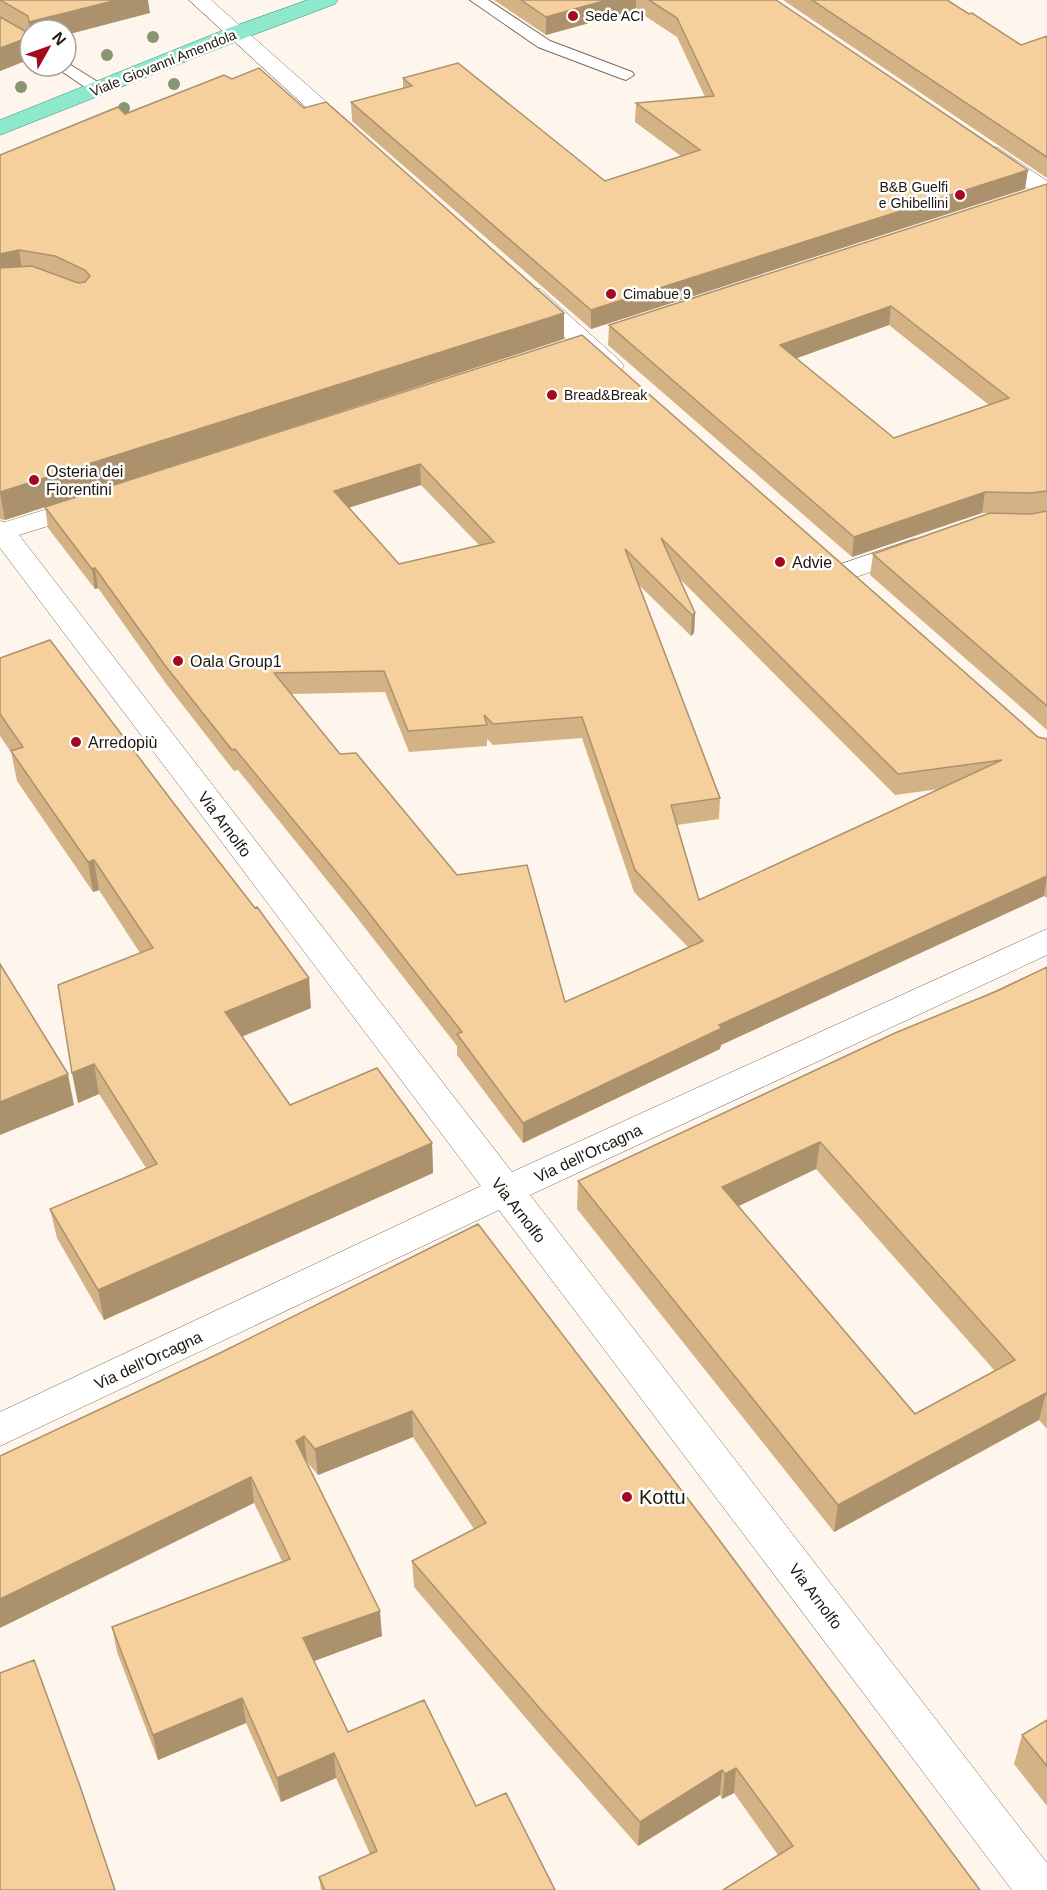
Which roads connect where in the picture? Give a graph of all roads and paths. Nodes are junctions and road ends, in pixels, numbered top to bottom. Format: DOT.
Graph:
graph roads {
  1 [pos="199,0"];
  2 [pos="328,0"];
  3 [pos="478,0"];
  4 [pos="237,33"];
  5 [pos="626,75"];
  6 [pos="78,76"];
  7 [pos="98,88"];
  8 [pos="0,128"];
  9 [pos="977,144"];
  10 [pos="367,150"];
  11 [pos="1040,194"];
  12 [pos="516,281"];
  13 [pos="632,385"];
  14 [pos="112,496"];
  15 [pos="1,531"];
  16 [pos="938,538"];
  17 [pos="845,572"];
  18 [pos="1047,941"];
  19 [pos="505,1192"];
  20 [pos="0,1430"];
  21 [pos="1040,1890"];
  1 -- 4 [label="street"];
  2 -- 4 [label="main road, Viale Giovanni Amendola"];
  3 -- 5 [label="lane"];
  4 -- 7 [label="main road, Viale Giovanni Amendola"];
  4 -- 10 [label="street"];
  6 -- 7 [label="lane"];
  7 -- 8 [label="main road, Viale Giovanni Amendola"];
  9 -- 11 [label="street"];
  12 -- 13 [label="street"];
  14 -- 15 [label="street"];
  15 -- 19 [label="street, Via Arnolfo"];
  16 -- 17 [label="street"];
  18 -- 19 [label="street, Via dell'Orcagna"];
  19 -- 20 [label="street, Via dell'Orcagna"];
  19 -- 21 [label="street, Via Arnolfo"];
}
